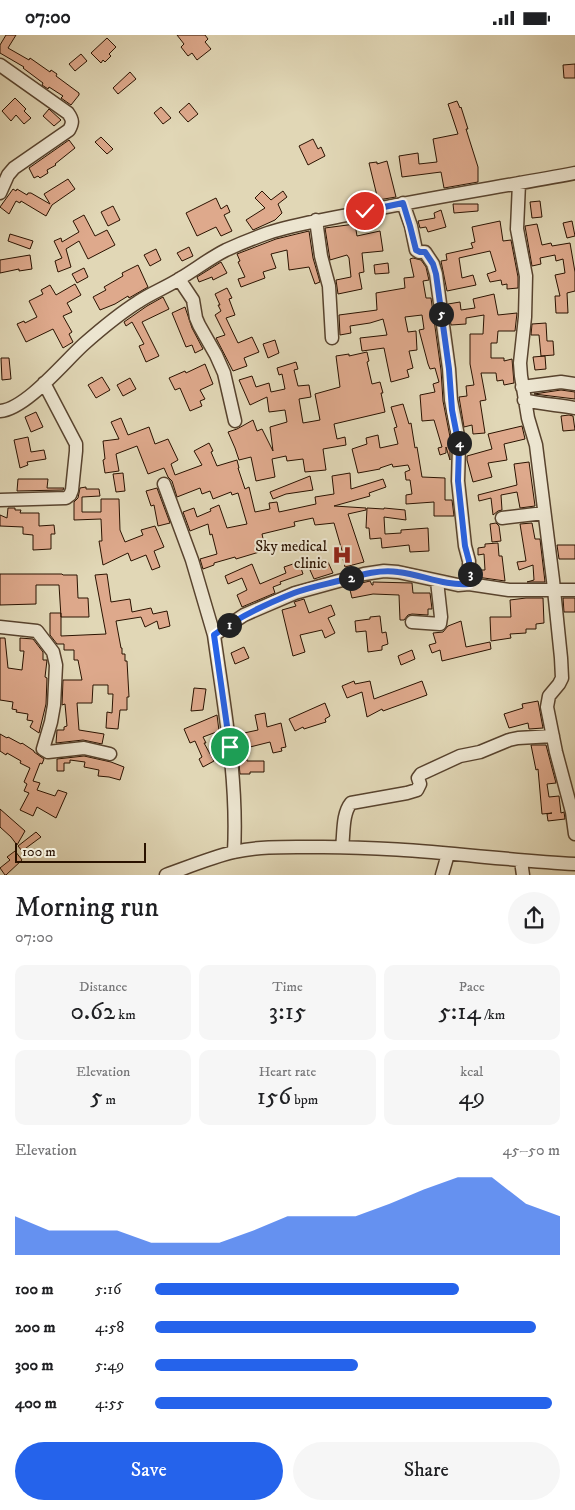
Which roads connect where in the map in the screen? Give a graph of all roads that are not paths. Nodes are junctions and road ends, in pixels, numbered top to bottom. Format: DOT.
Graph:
graph roads {
  1 [pos="0,65"];
  2 [pos="575,173"];
  3 [pos="519,183"];
  4 [pos="0,193"];
  5 [pos="403,203"];
  6 [pos="316,220"];
  7 [pos="179,279"];
  8 [pos="332,338"];
  9 [pos="44,383"];
  10 [pos="575,384"];
  11 [pos="523,394"];
  12 [pos="575,408"];
  13 [pos="0,411"];
  14 [pos="235,421"];
  15 [pos="164,484"];
  16 [pos="0,500"];
  17 [pos="544,513"];
  18 [pos="502,518"];
  19 [pos="436,581"];
  20 [pos="469,584"];
  21 [pos="554,590"];
  22 [pos="575,590"];
  23 [pos="412,622"];
  24 [pos="0,627"];
  25 [pos="214,635"];
  26 [pos="553,736"];
  27 [pos="110,754"];
  28 [pos="575,834"];
  29 [pos="342,847"];
  30 [pos="234,852"];
  31 [pos="448,854"];
  32 [pos="521,861"];
  33 [pos="575,864"];
  34 [pos="166,875"];
  35 [pos="442,875"];
  36 [pos="523,875"];
  1 -- 4 [label="street"];
  2 -- 3 [label="street"];
  3 -- 5 [label="street"];
  3 -- 11 [label="street"];
  5 -- 6 [label="street"];
  5 -- 20 [label="street"];
  6 -- 7 [label="street"];
  6 -- 8 [label="street"];
  7 -- 9 [label="street"];
  7 -- 14 [label="street"];
  9 -- 13 [label="street"];
  9 -- 16 [label="street"];
  10 -- 11 [label="street"];
  11 -- 12 [label="street"];
  11 -- 17 [label="street"];
  15 -- 25 [label="street"];
  17 -- 18 [label="street"];
  17 -- 21 [label="street"];
  19 -- 20 [label="street"];
  19 -- 23 [label="street"];
  19 -- 25 [label="street"];
  20 -- 21 [label="street"];
  21 -- 22 [label="street"];
  21 -- 26 [label="street"];
  24 -- 27 [label="street"];
  25 -- 30 [label="street"];
  26 -- 28 [label="street"];
  26 -- 29 [label="street"];
  29 -- 30 [label="street"];
  29 -- 31 [label="street"];
  30 -- 34 [label="street"];
  31 -- 32 [label="street"];
  31 -- 35 [label="street"];
  32 -- 33 [label="street"];
  32 -- 36 [label="street"];
}
